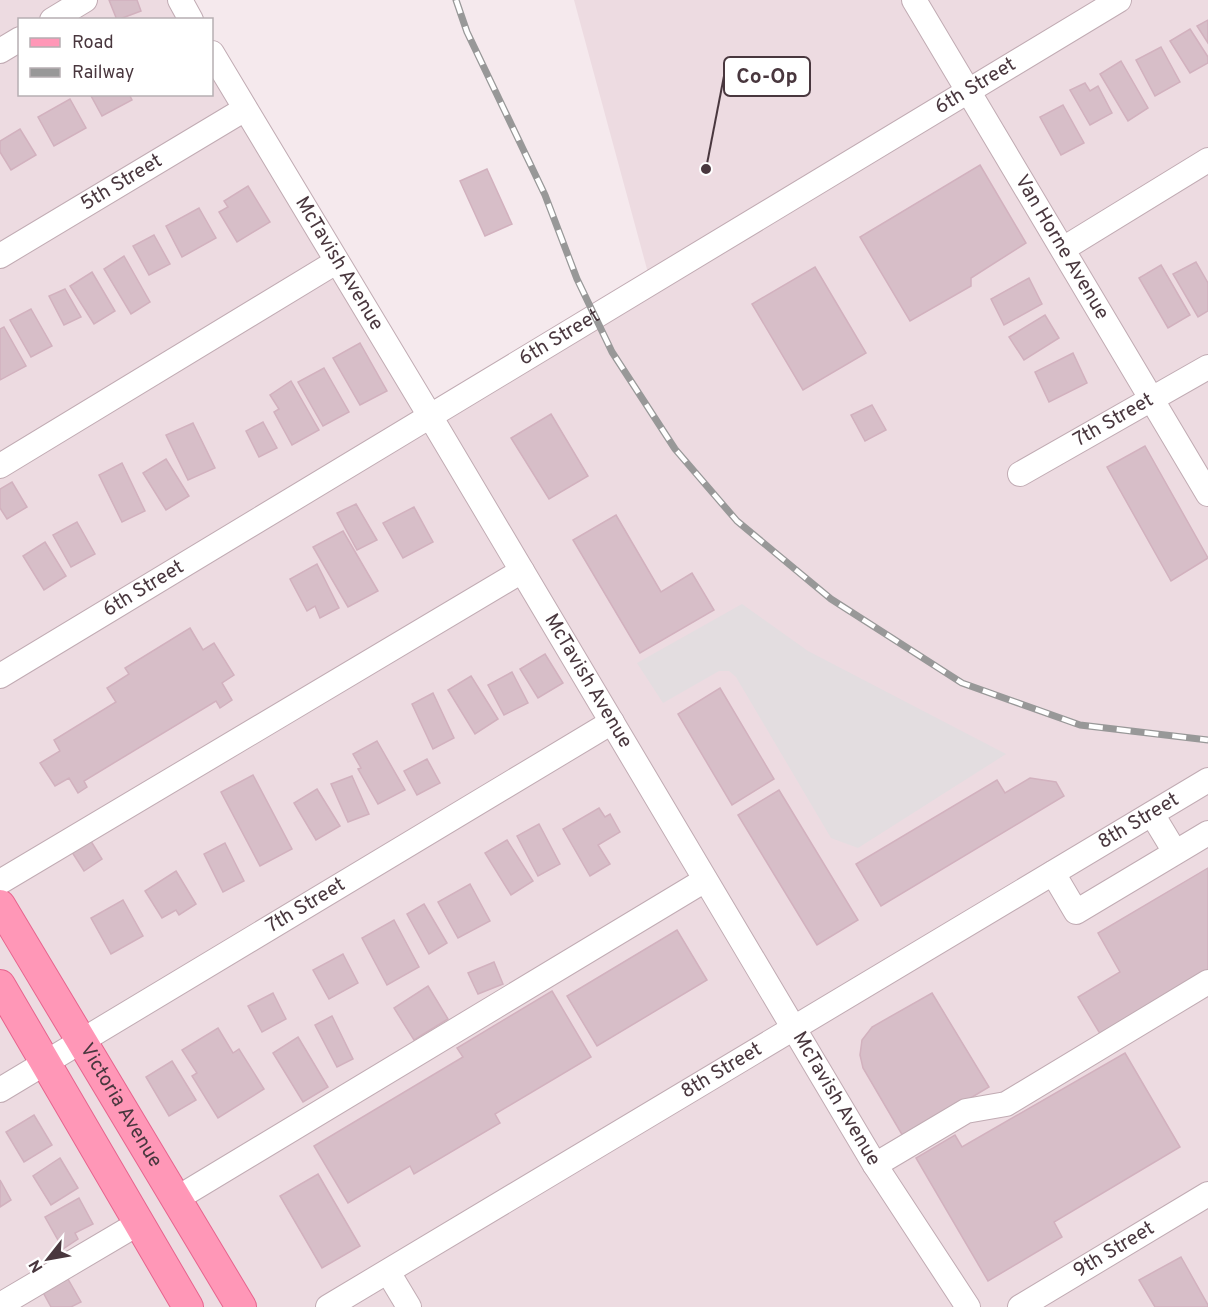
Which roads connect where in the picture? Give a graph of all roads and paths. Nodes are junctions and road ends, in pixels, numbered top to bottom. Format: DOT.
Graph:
graph roads {
  1 [pos="85,0"];
  2 [pos="180,0"];
  3 [pos="914,0"];
  4 [pos="1119,0"];
  5 [pos="55,18"];
  6 [pos="190,18"];
  7 [pos="18,40"];
  8 [pos="0,51"];
  9 [pos="213,55"];
  10 [pos="969,93"];
  11 [pos="244,109"];
  12 [pos="1208,160"];
  13 [pos="1063,249"];
  14 [pos="0,256"];
  15 [pos="336,262"];
  16 [pos="1208,367"];
  17 [pos="1154,400"];
  18 [pos="430,416"];
  19 [pos="0,466"];
  20 [pos="1020,474"];
  21 [pos="1208,494"];
  22 [pos="522,571"];
  23 [pos="0,676"];
  24 [pos="612,722"];
  25 [pos="1208,780"];
  26 [pos="1152,814"];
  27 [pos="1208,833"];
  28 [pos="1175,852"];
  29 [pos="1053,873"];
  30 [pos="705,879"];
  31 [pos="0,882"];
  32 [pos="0,905"];
  33 [pos="1208,982"];
  34 [pos="0,986"];
  35 [pos="794,1029"];
  36 [pos="82,1041"];
  37 [pos="46,1063"];
  38 [pos="0,1090"];
  39 [pos="875,1165"];
  40 [pos="1208,1194"];
  41 [pos="176,1199"];
  42 [pos="139,1223"];
  43 [pos="388,1272"];
  44 [pos="0,1305"];
  45 [pos="188,1307"];
  46 [pos="241,1307"];
  47 [pos="328,1307"];
  48 [pos="409,1307"];
  49 [pos="968,1307"];
  50 [pos="1020,1307"];
  1 -- 5 [label="street"];
  2 -- 6 [label="street"];
  3 -- 10 [label="street, Van Horne Avenue"];
  4 -- 10 [label="street, 6th Street"];
  7 -- 8 [label="street"];
  9 -- 11 [label="street, McTavish Avenue"];
  10 -- 13 [label="street, Van Horne Avenue"];
  10 -- 18 [label="street, 6th Street"];
  11 -- 14 [label="street, 5th Street"];
  11 -- 15 [label="street, McTavish Avenue"];
  12 -- 13 [label="street"];
  13 -- 17 [label="street, Van Horne Avenue"];
  15 -- 18 [label="street, McTavish Avenue"];
  15 -- 19 [label="street"];
  16 -- 17 [label="street, 7th Street"];
  17 -- 20 [label="street, 7th Street"];
  17 -- 21 [label="street, Van Horne Avenue"];
  18 -- 22 [label="street, McTavish Avenue"];
  18 -- 23 [label="street, 6th Street"];
  22 -- 24 [label="street, McTavish Avenue"];
  22 -- 31 [label="street"];
  24 -- 30 [label="street, McTavish Avenue"];
  24 -- 36 [label="street, 7th Street"];
  25 -- 26 [label="street, 8th Street"];
  26 -- 28 [label="street"];
  26 -- 29 [label="street, 8th Street"];
  27 -- 28 [label="street"];
  28 -- 29 [label="street"];
  29 -- 35 [label="street, 8th Street"];
  30 -- 35 [label="street, McTavish Avenue"];
  30 -- 41 [label="street"];
  32 -- 36 [label="main road, Victoria Avenue"];
  33 -- 39 [label="street"];
  34 -- 37 [label="main road"];
  35 -- 39 [label="street, McTavish Avenue"];
  35 -- 43 [label="street, 8th Street"];
  36 -- 37 [label="street, 7th Street"];
  36 -- 41 [label="main road, Victoria Avenue"];
  37 -- 38 [label="street, 7th Street"];
  37 -- 42 [label="main road"];
  39 -- 49 [label="street, McTavish Avenue"];
  40 -- 50 [label="street, 9th Street"];
  41 -- 46 [label="main road, Victoria Avenue"];
  42 -- 44 [label="street"];
  42 -- 45 [label="main road"];
  43 -- 47 [label="street, 8th Street"];
  43 -- 48 [label="street"];
}
